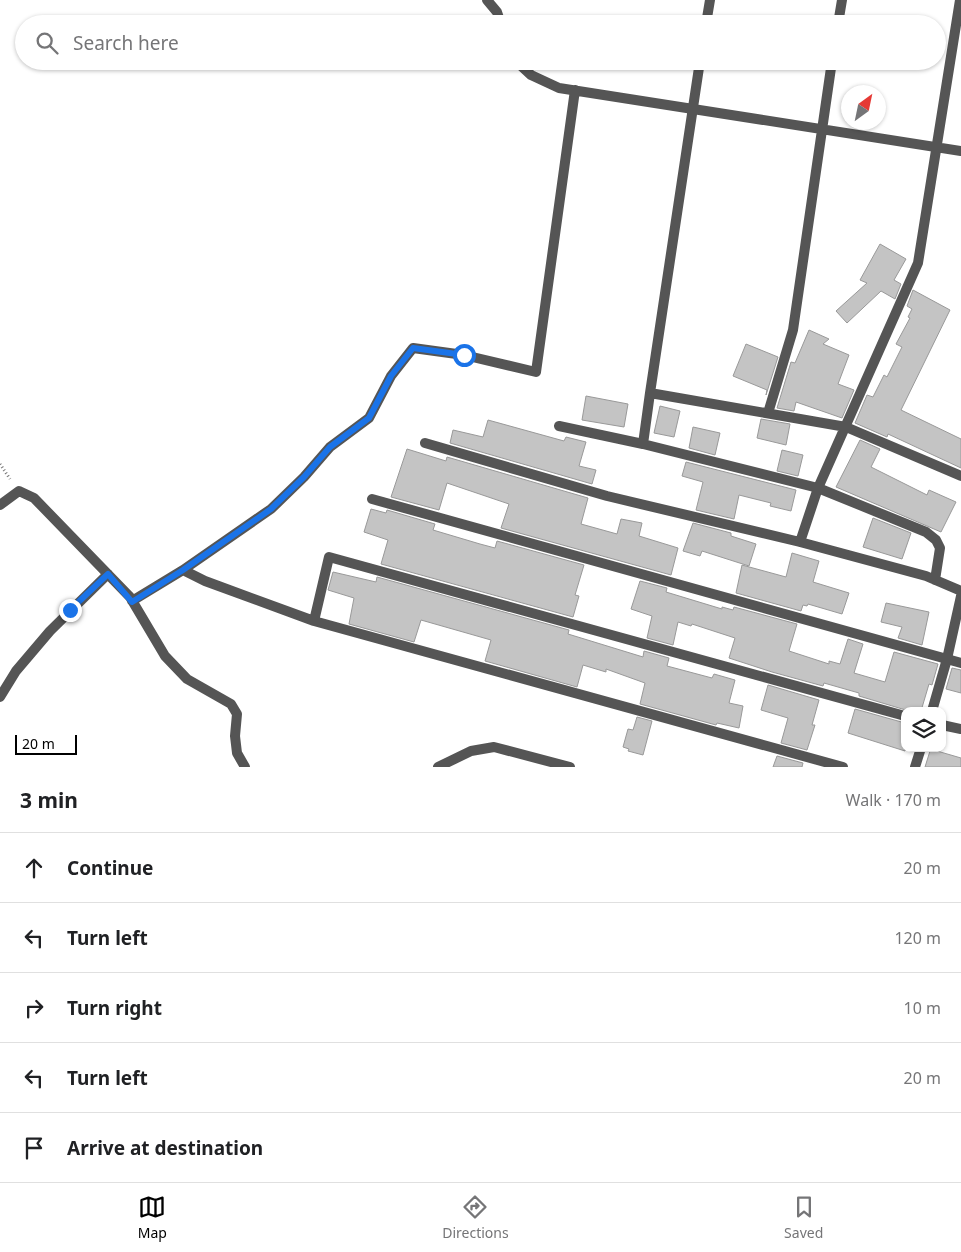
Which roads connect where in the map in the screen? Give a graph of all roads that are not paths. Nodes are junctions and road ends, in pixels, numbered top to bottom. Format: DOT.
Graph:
graph roads {
  1 [pos="487,0"];
  2 [pos="710,0"];
  3 [pos="842,0"];
  4 [pos="960,0"];
  5 [pos="498,15"];
  6 [pos="708,15"];
  7 [pos="840,15"];
  8 [pos="526,70"];
  9 [pos="699,70"];
  10 [pos="831,70"];
  11 [pos="576,90"];
  12 [pos="692,110"];
  13 [pos="821,130"];
  14 [pos="935,146"];
  15 [pos="961,150"];
  16 [pos="650,393"];
  17 [pos="768,413"];
  18 [pos="559,426"];
  19 [pos="846,427"];
  20 [pos="425,443"];
  21 [pos="642,444"];
  22 [pos="961,476"];
  23 [pos="818,488"];
  24 [pos="372,499"];
  25 [pos="0,505"];
  26 [pos="800,542"];
  27 [pos="183,570"];
  28 [pos="108,574"];
  29 [pos="935,580"];
  30 [pos="961,591"];
  31 [pos="961,596"];
  32 [pos="132,602"];
  33 [pos="314,621"];
  34 [pos="947,659"];
  35 [pos="961,663"];
  36 [pos="0,697"];
  37 [pos="933,707"];
  38 [pos="901,715"];
  39 [pos="946,726"];
  40 [pos="961,729"];
  41 [pos="920,752"];
  42 [pos="245,767"];
  43 [pos="438,767"];
  44 [pos="570,767"];
  45 [pos="843,767"];
  46 [pos="915,767"];
  1 -- 5 [label="street"];
  2 -- 6 [label="street"];
  3 -- 7 [label="street"];
  4 -- 14 [label="street"];
  8 -- 11 [label="street"];
  9 -- 12 [label="street"];
  10 -- 13 [label="street"];
  11 -- 12 [label="street"];
  11 -- 27 [label="street"];
  12 -- 13 [label="street"];
  12 -- 16 [label="street"];
  13 -- 14 [label="street"];
  13 -- 17 [label="street"];
  14 -- 15 [label="street"];
  14 -- 19 [label="street"];
  16 -- 17 [label="street"];
  16 -- 21 [label="street"];
  17 -- 19 [label="street"];
  18 -- 21 [label="street"];
  19 -- 22 [label="street"];
  19 -- 23 [label="street"];
  20 -- 26 [label="street"];
  21 -- 23 [label="street"];
  23 -- 26 [label="street"];
  23 -- 29 [label="street"];
  24 -- 34 [label="street"];
  25 -- 28 [label="street"];
  26 -- 29 [label="street"];
  27 -- 32 [label="street"];
  27 -- 33 [label="street"];
  28 -- 32 [label="street"];
  28 -- 36 [label="street"];
  29 -- 30 [label="street"];
  31 -- 34 [label="street"];
  32 -- 42 [label="street"];
  33 -- 38 [label="street"];
  33 -- 45 [label="street"];
  34 -- 35 [label="street"];
  34 -- 37 [label="street"];
  39 -- 40 [label="street"];
  41 -- 46 [label="street"];
  43 -- 44 [label="street"];
}
